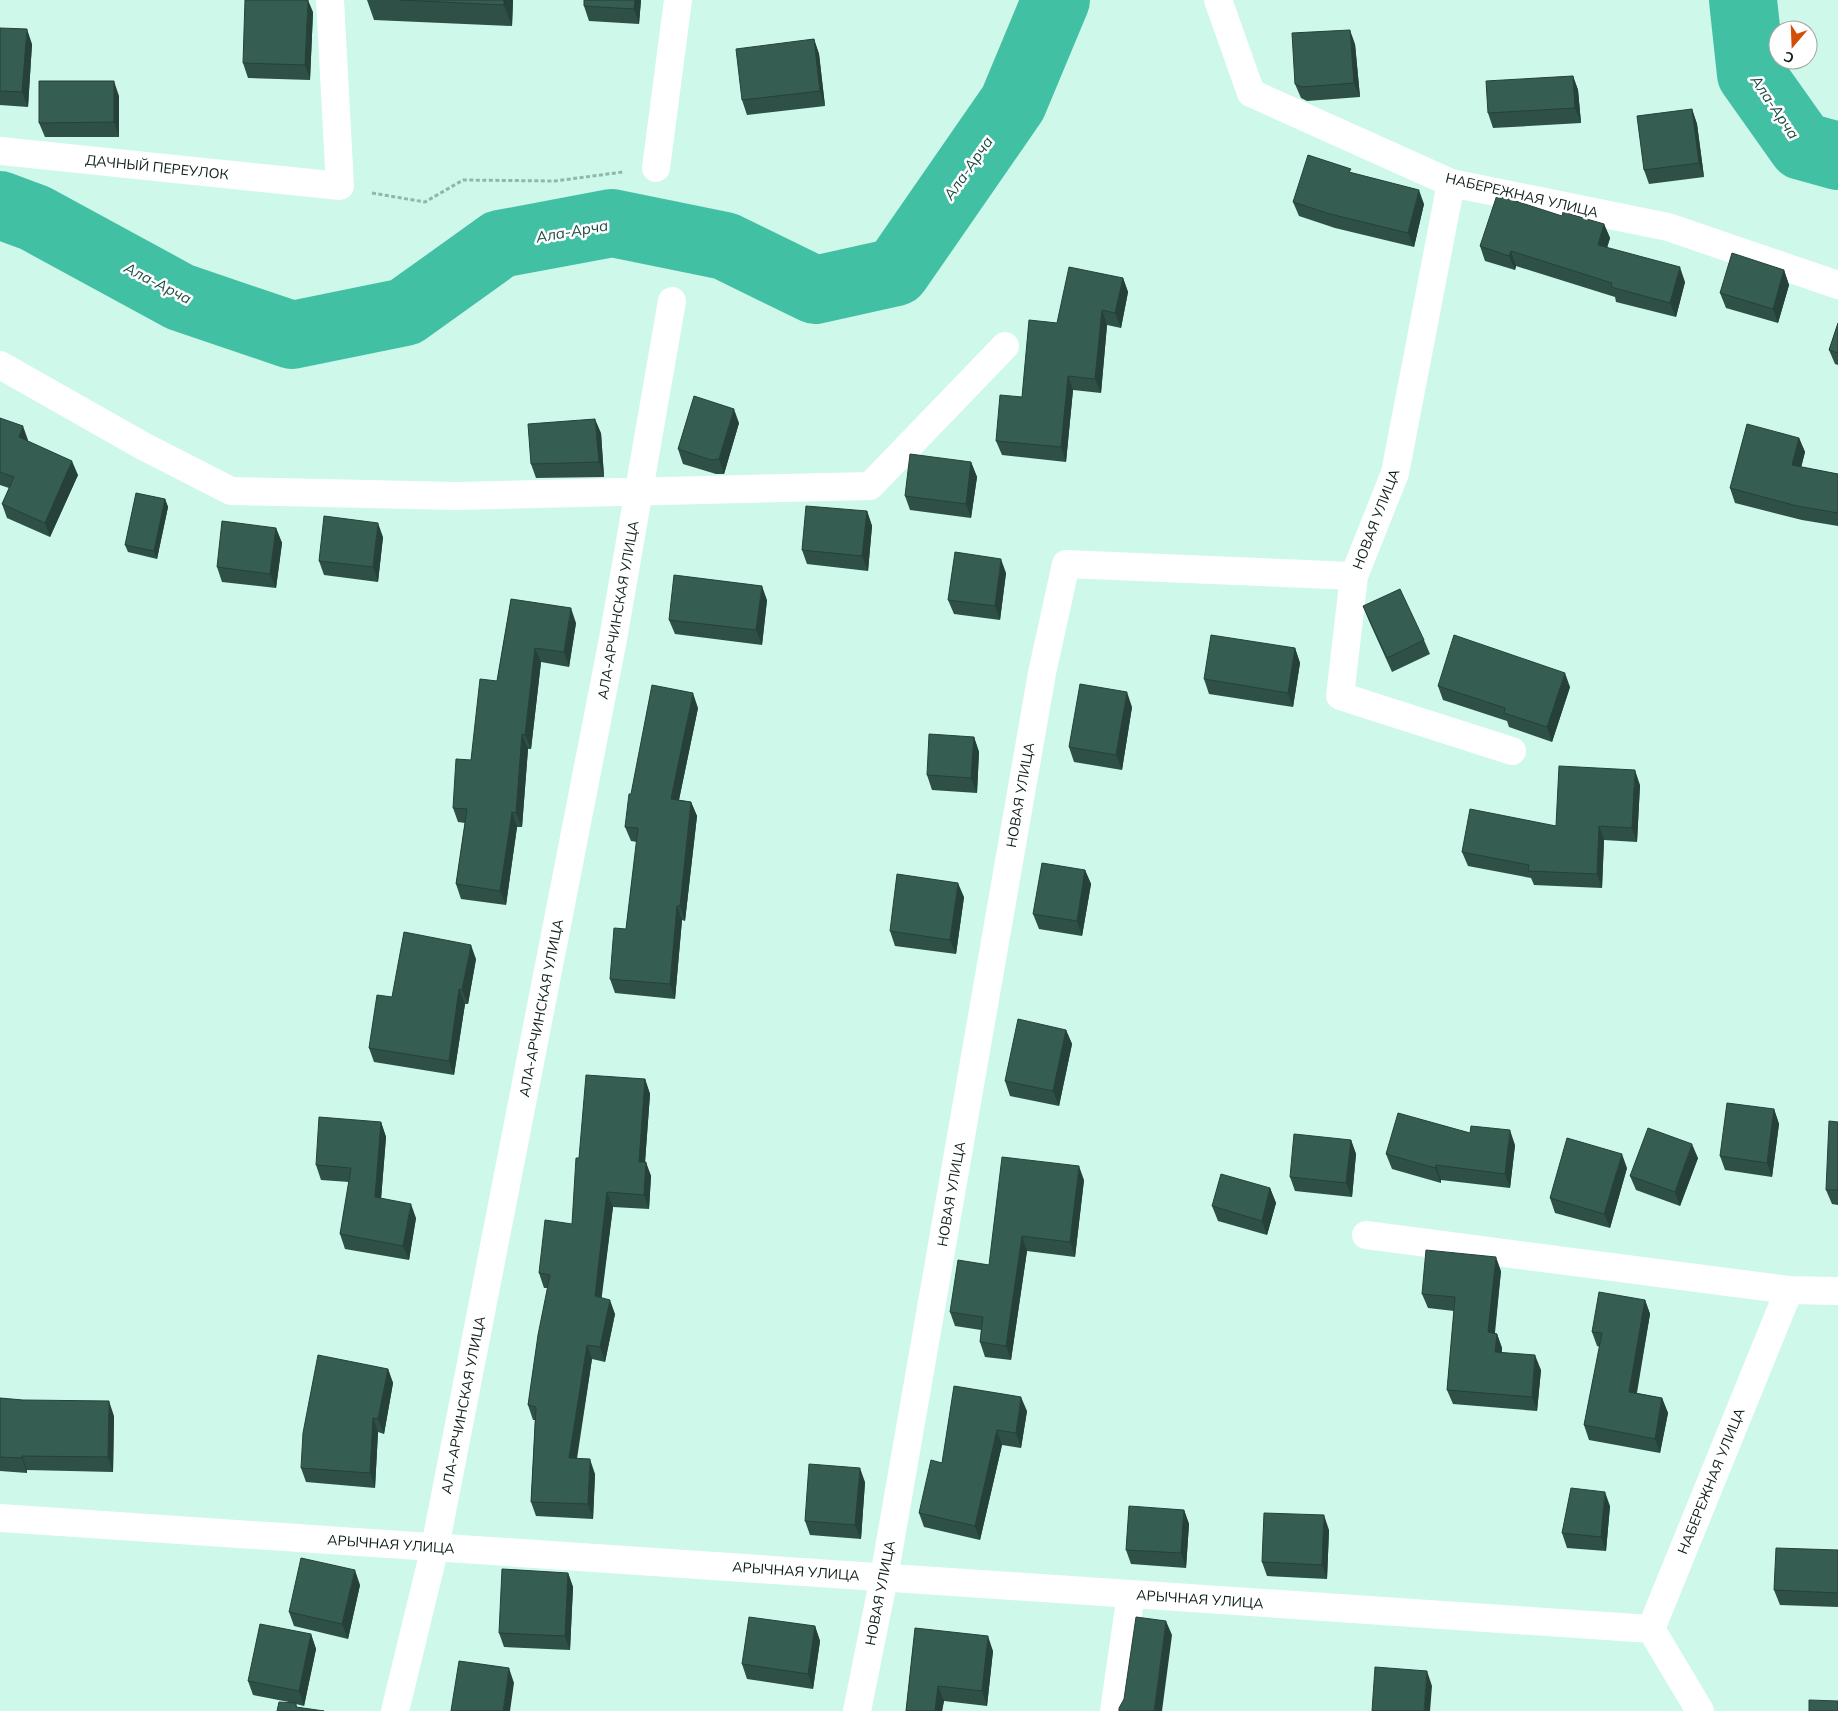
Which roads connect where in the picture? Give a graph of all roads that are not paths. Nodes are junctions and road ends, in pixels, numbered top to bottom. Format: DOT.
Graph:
graph roads {
  1 [pos="330,0"];
  2 [pos="678,0"];
  3 [pos="1218,0"];
  4 [pos="0,151"];
  5 [pos="656,168"];
  6 [pos="1451,182"];
  7 [pos="1838,285"];
  8 [pos="672,301"];
  9 [pos="1005,346"];
  10 [pos="0,366"];
  11 [pos="639,490"];
  12 [pos="1354,576"];
  13 [pos="1512,751"];
  14 [pos="1366,1235"];
  15 [pos="1790,1290"];
  16 [pos="1838,1291"];
  17 [pos="0,1518"];
  18 [pos="435,1547"];
  19 [pos="884,1577"];
  20 [pos="1131,1594"];
  21 [pos="1651,1629"];
  22 [pos="395,1711"];
  23 [pos="857,1711"];
  24 [pos="1114,1711"];
  25 [pos="1700,1711"];
  1 -- 4 [label="street, ДАЧНЫЙ ПЕРЕУЛОК"];
  2 -- 5 [label="street"];
  3 -- 6 [label="street, НАБЕРЕЖНАЯ УЛИЦА"];
  6 -- 7 [label="street, НАБЕРЕЖНАЯ УЛИЦА"];
  6 -- 12 [label="street, НОВАЯ УЛИЦА"];
  8 -- 11 [label="street, АЛА-АРЧИНСКАЯ УЛИЦА"];
  9 -- 11 [label="street"];
  10 -- 11 [label="street"];
  11 -- 18 [label="street, АЛА-АРЧИНСКАЯ УЛИЦА"];
  12 -- 13 [label="street"];
  12 -- 19 [label="street, НОВАЯ УЛИЦА"];
  14 -- 15 [label="street"];
  15 -- 16 [label="street"];
  15 -- 21 [label="street, НАБЕРЕЖНАЯ УЛИЦА"];
  17 -- 18 [label="street, АРЫЧНАЯ УЛИЦА"];
  18 -- 19 [label="street, АРЫЧНАЯ УЛИЦА"];
  18 -- 22 [label="street, АЛА-АРЧИНСКАЯ УЛИЦА"];
  19 -- 20 [label="street, АРЫЧНАЯ УЛИЦА"];
  19 -- 23 [label="street, НОВАЯ УЛИЦА"];
  20 -- 21 [label="street, АРЫЧНАЯ УЛИЦА"];
  20 -- 24 [label="street"];
  21 -- 25 [label="street"];
}
